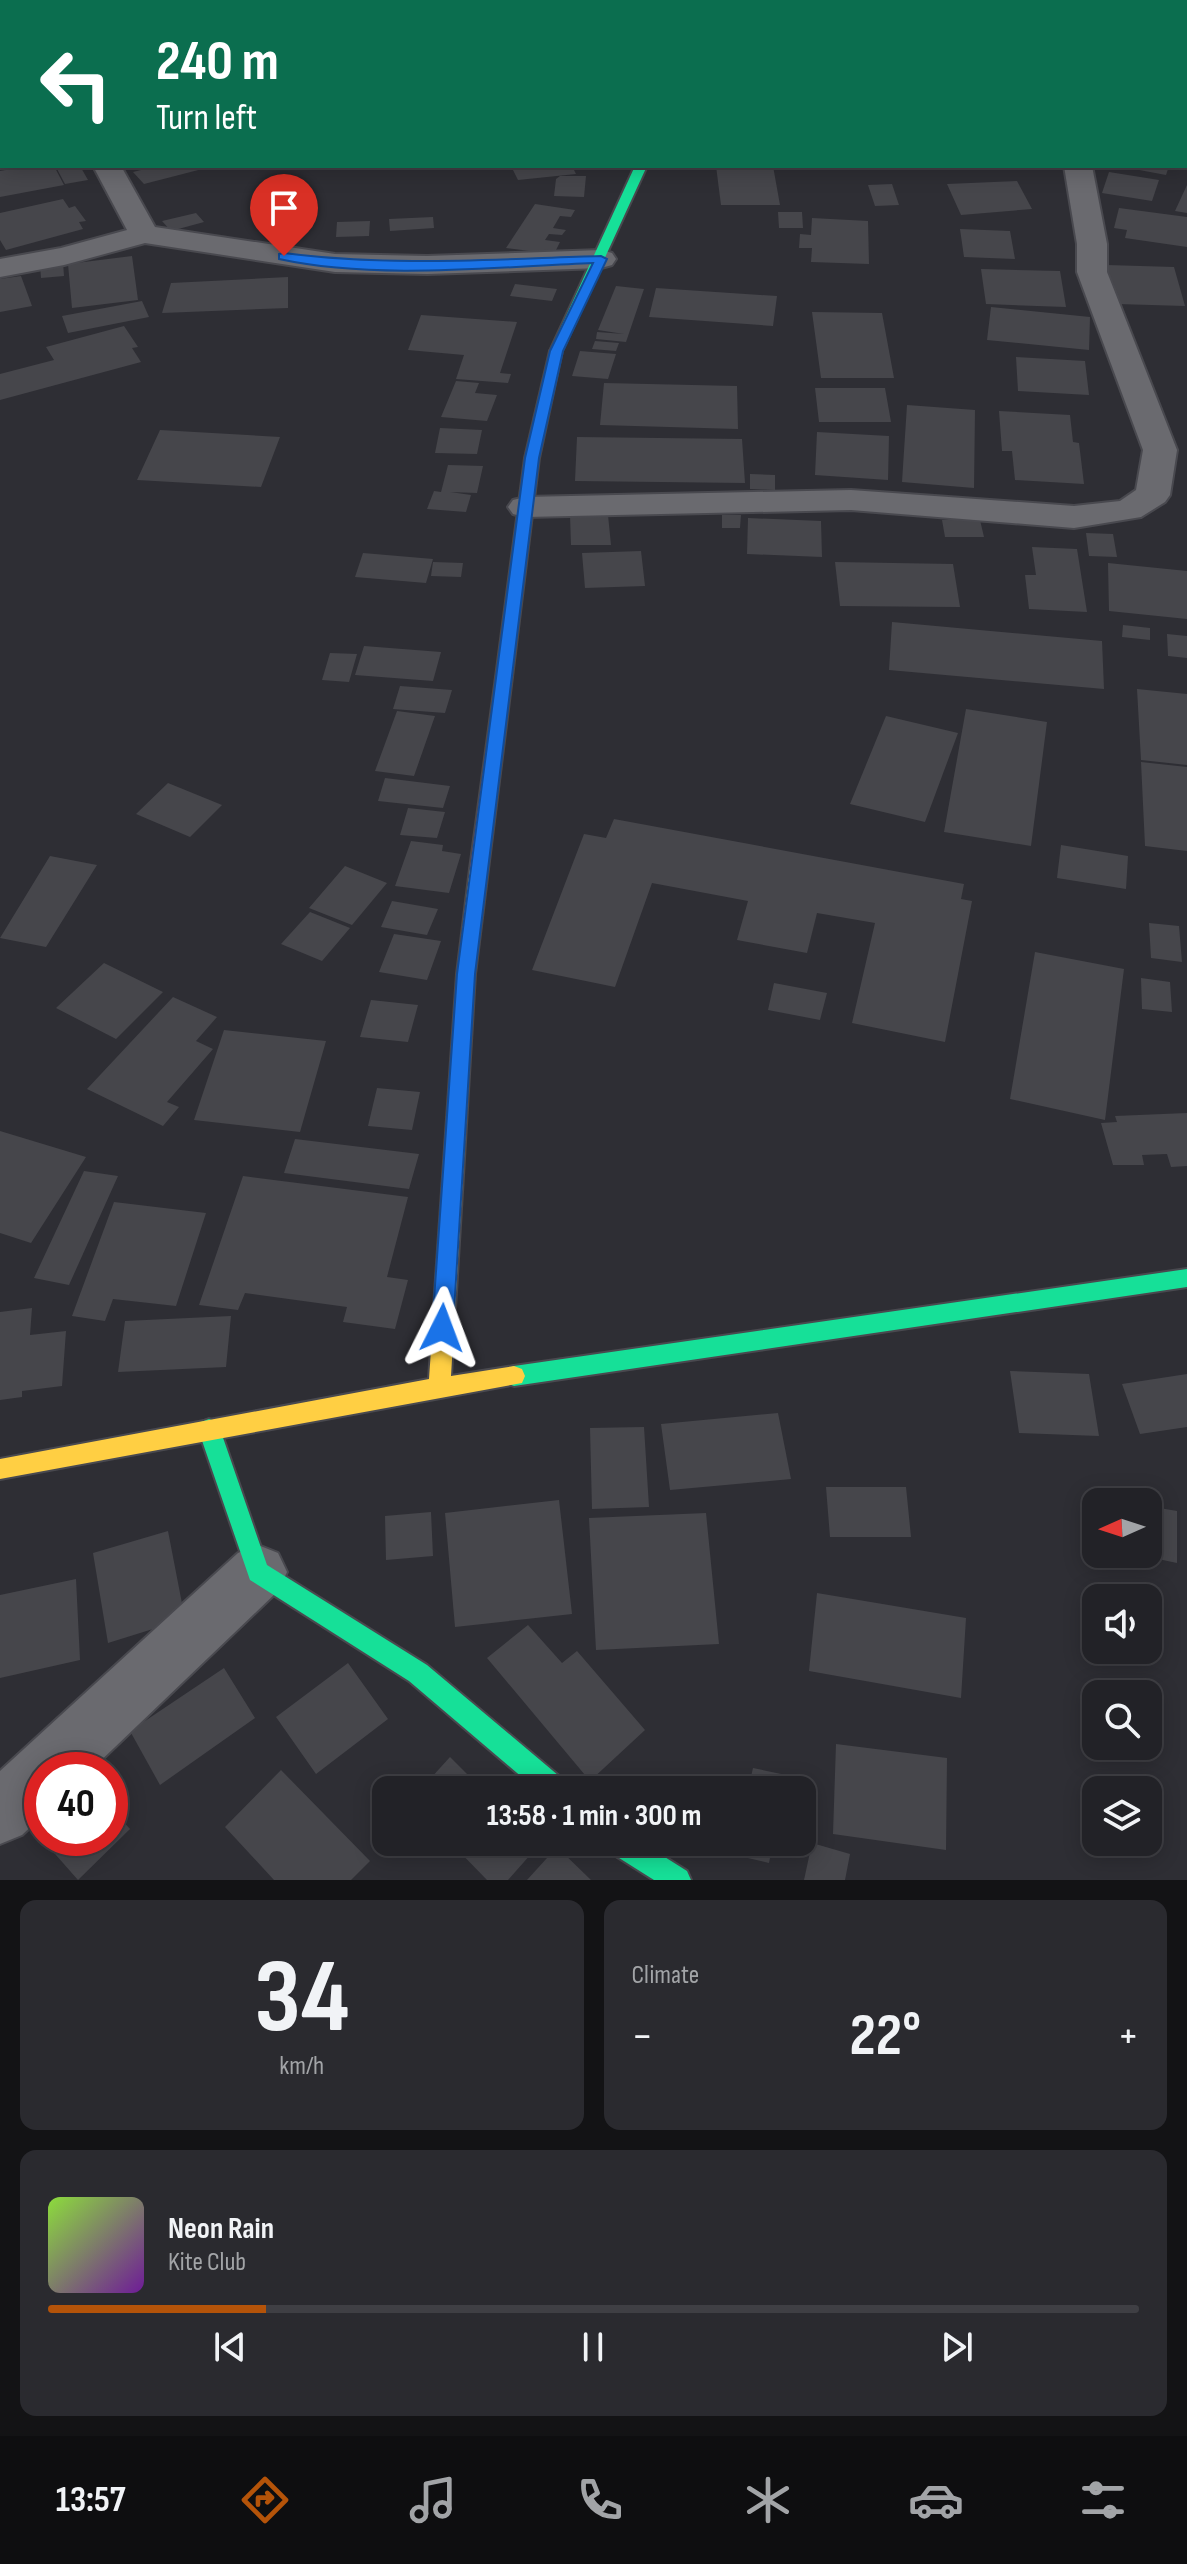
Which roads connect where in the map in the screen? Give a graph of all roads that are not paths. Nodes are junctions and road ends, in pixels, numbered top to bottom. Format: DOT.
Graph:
graph roads {
  1 [pos="108,168"];
  2 [pos="640,168"];
  3 [pos="1078,168"];
  4 [pos="144,234"];
  5 [pos="601,259"];
  6 [pos="0,268"];
  7 [pos="1173,449"];
  8 [pos="525,507"];
  9 [pos="1187,1278"];
  10 [pos="439,1387"];
  11 [pos="209,1429"];
  12 [pos="0,1469"];
  13 [pos="258,1572"];
  14 [pos="66,1752"];
  15 [pos="539,1776"];
  16 [pos="24,1791"];
  17 [pos="0,1813"];
  18 [pos="639,1856"];
  19 [pos="678,1880"];
  1 -- 4 [label="street"];
  2 -- 5 [label="street"];
  3 -- 7 [label="street"];
  4 -- 5 [label="street"];
  4 -- 6 [label="street"];
  5 -- 8 [label="street"];
  7 -- 8 [label="street"];
  8 -- 10 [label="street"];
  9 -- 10 [label="street"];
  10 -- 11 [label="street"];
  11 -- 12 [label="street"];
  11 -- 13 [label="street"];
  13 -- 14 [label="street"];
  13 -- 15 [label="street"];
  16 -- 17 [label="street"];
  18 -- 19 [label="street"];
}
